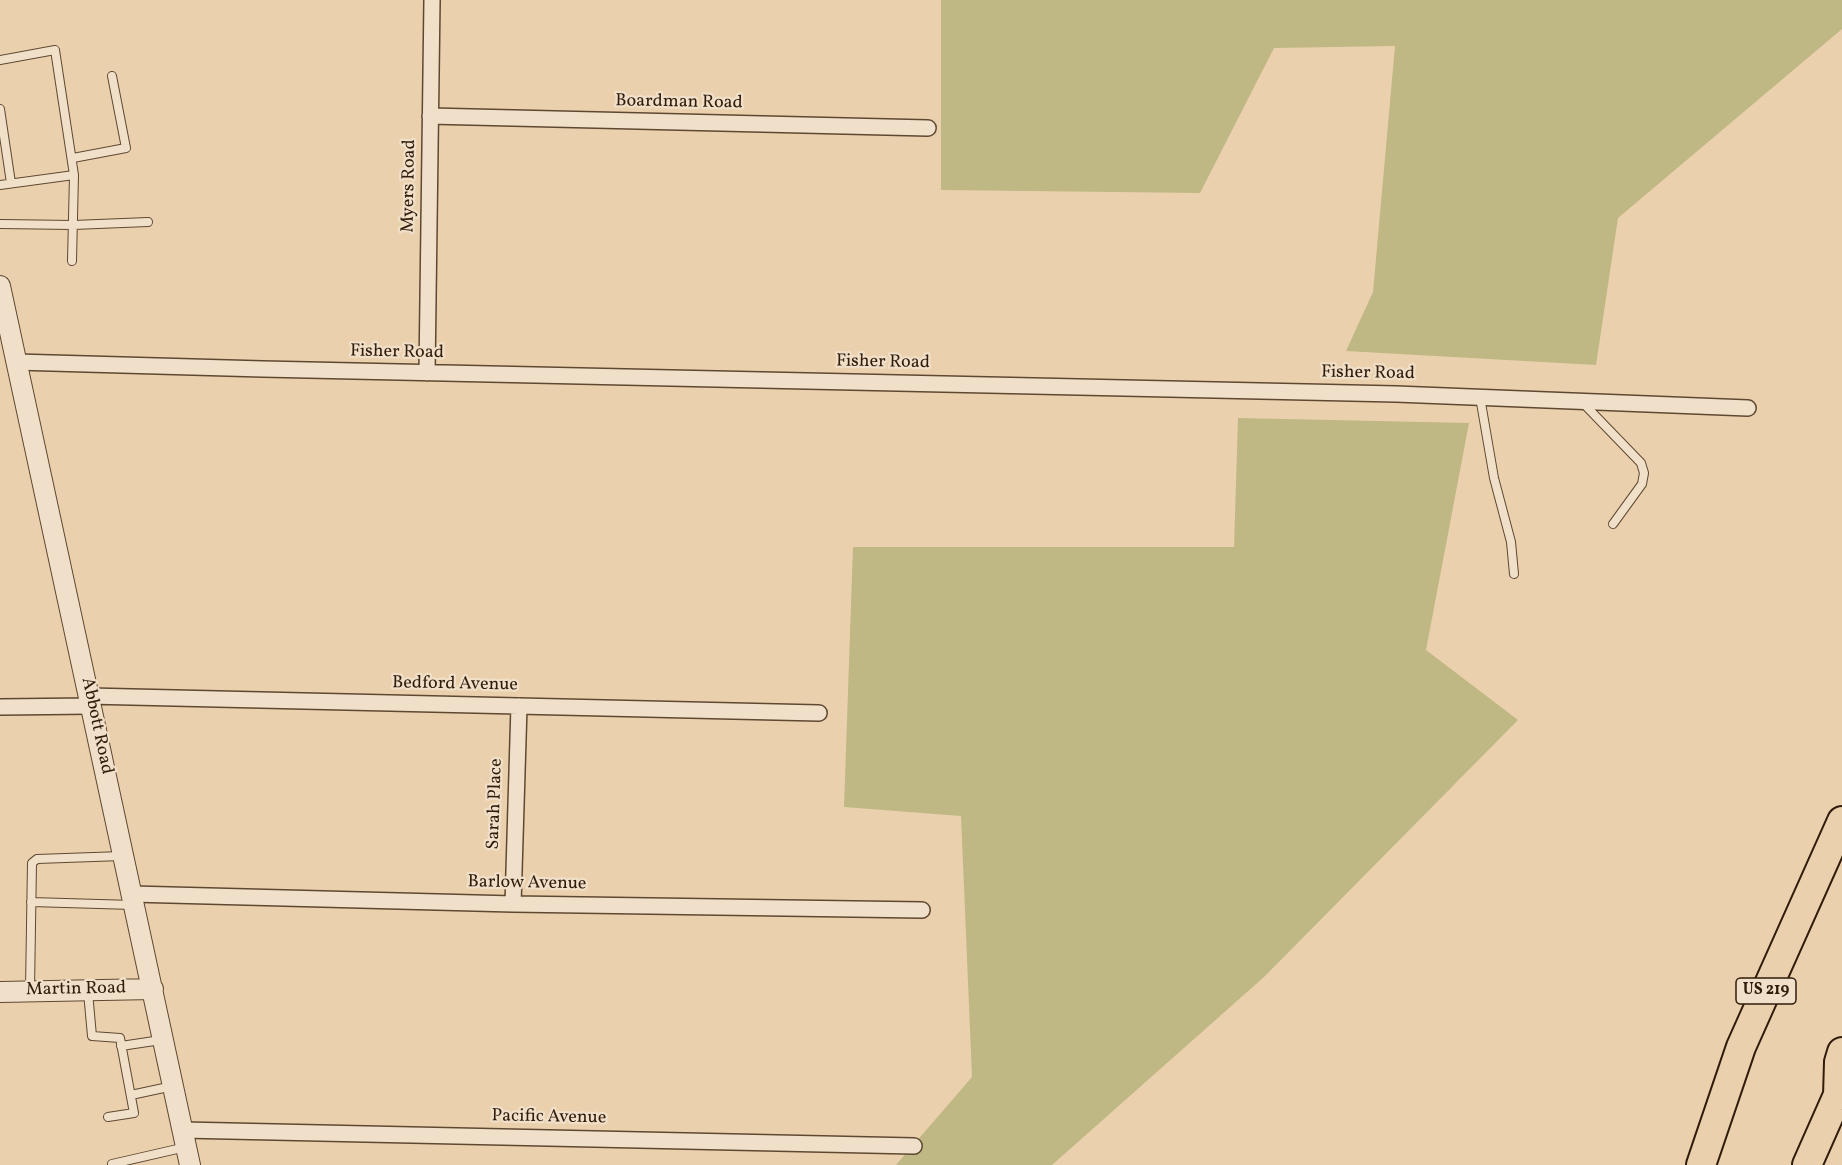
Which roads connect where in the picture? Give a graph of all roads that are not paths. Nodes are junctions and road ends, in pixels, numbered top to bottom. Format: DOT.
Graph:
graph roads {
  1 [pos="432,0"];
  2 [pos="0,60"];
  3 [pos="112,76"];
  4 [pos="0,109"];
  5 [pos="430,116"];
  6 [pos="928,128"];
  7 [pos="73,158"];
  8 [pos="74,175"];
  9 [pos="10,183"];
  10 [pos="0,185"];
  11 [pos="148,222"];
  12 [pos="0,224"];
  13 [pos="73,225"];
  14 [pos="72,261"];
  15 [pos="0,286"];
  16 [pos="5,336"];
  17 [pos="16,362"];
  18 [pos="427,373"];
  19 [pos="1480,397"];
  20 [pos="1581,401"];
  21 [pos="1748,408"];
  22 [pos="1612,524"];
  23 [pos="1514,574"];
  24 [pos="90,701"];
  25 [pos="519,706"];
  26 [pos="0,707"];
  27 [pos="819,713"];
  28 [pos="1842,821"];
  29 [pos="124,856"];
  30 [pos="133,899"];
  31 [pos="31,902"];
  32 [pos="513,904"];
  33 [pos="922,910"];
  34 [pos="153,989"];
  35 [pos="87,990"];
  36 [pos="30,991"];
  37 [pos="0,992"];
  38 [pos="163,1040"];
  39 [pos="121,1046"];
  40 [pos="1842,1052"];
  41 [pos="173,1086"];
  42 [pos="1840,1091"];
  43 [pos="130,1095"];
  44 [pos="108,1117"];
  45 [pos="914,1146"];
  46 [pos="186,1147"];
  47 [pos="112,1164"];
  48 [pos="1701,1165"];
  49 [pos="1807,1165"];
  1 -- 5 [label="street, Myers Road"];
  2 -- 7 [label="lane"];
  3 -- 7 [label="lane"];
  4 -- 9 [label="lane"];
  5 -- 6 [label="street, Boardman Road"];
  5 -- 18 [label="street, Myers Road"];
  7 -- 8 [label="lane"];
  8 -- 9 [label="lane"];
  8 -- 13 [label="lane"];
  9 -- 10 [label="lane"];
  11 -- 13 [label="lane"];
  12 -- 13 [label="lane"];
  13 -- 14 [label="lane"];
  15 -- 16 [label="street, Abbott Road"];
  16 -- 17 [label="street, Abbott Road"];
  17 -- 18 [label="street, Fisher Road"];
  17 -- 24 [label="street, Abbott Road"];
  18 -- 19 [label="street, Fisher Road"];
  19 -- 20 [label="street, Fisher Road"];
  19 -- 23 [label="lane"];
  20 -- 21 [label="street, Fisher Road"];
  20 -- 22 [label="lane"];
  24 -- 25 [label="street, Bedford Avenue"];
  24 -- 26 [label="street, Bedford Avenue"];
  24 -- 29 [label="street, Abbott Road"];
  25 -- 27 [label="street, Bedford Avenue"];
  25 -- 32 [label="street, Sarah Place"];
  28 -- 48 [label="highway, US 219"];
  29 -- 30 [label="street, Abbott Road"];
  29 -- 31 [label="lane"];
  30 -- 31 [label="lane"];
  30 -- 32 [label="street, Barlow Avenue"];
  30 -- 34 [label="street, Abbott Road"];
  31 -- 36 [label="lane"];
  32 -- 33 [label="street, Barlow Avenue"];
  34 -- 35 [label="street, Martin Road"];
  34 -- 38 [label="street, Abbott Road"];
  35 -- 36 [label="street, Martin Road"];
  35 -- 39 [label="lane"];
  36 -- 37 [label="street, Martin Road"];
  38 -- 39 [label="lane"];
  38 -- 41 [label="street, Abbott Road"];
  39 -- 43 [label="lane"];
  40 -- 42 [label="highway"];
  41 -- 43 [label="lane"];
  41 -- 46 [label="street, Abbott Road"];
  42 -- 49 [label="highway"];
  43 -- 44 [label="lane"];
  45 -- 46 [label="street, Pacific Avenue"];
  46 -- 47 [label="lane"];
}
